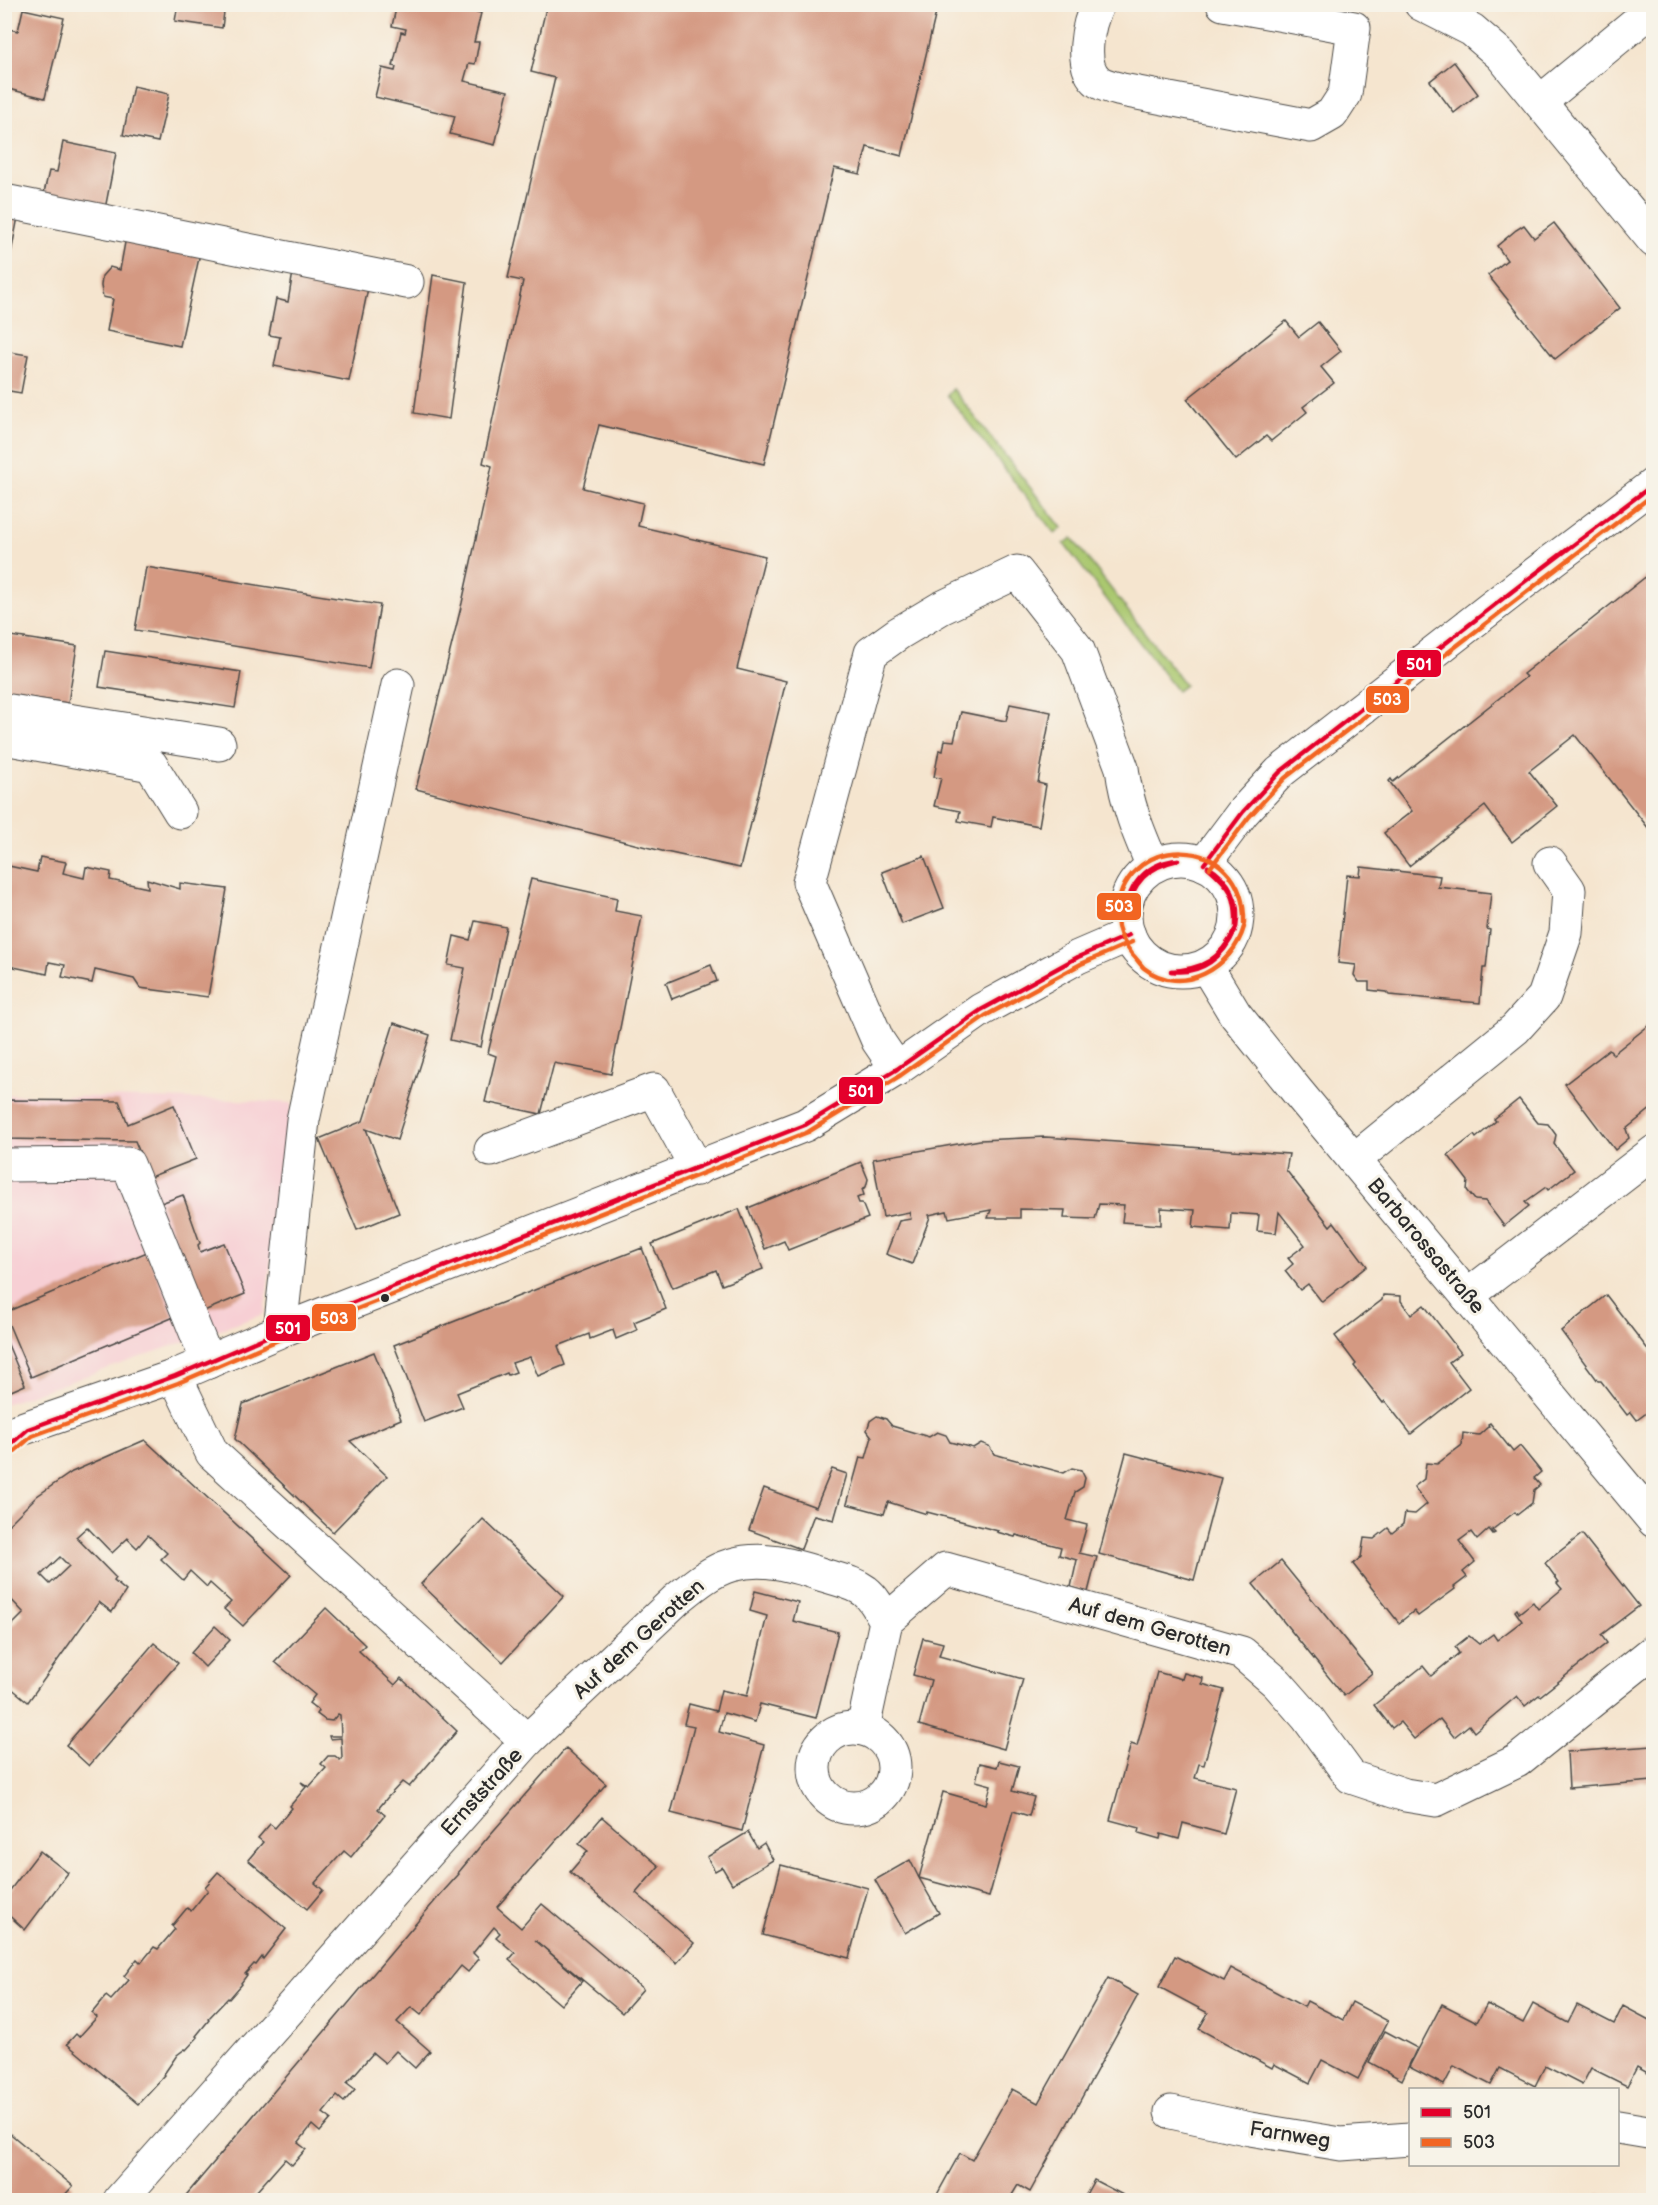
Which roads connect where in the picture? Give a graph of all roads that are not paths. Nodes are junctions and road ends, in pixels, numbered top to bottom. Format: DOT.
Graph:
graph roads {
  1 [pos="1098,4"];
  2 [pos="1223,4"];
  3 [pos="1421,4"];
  4 [pos="1653,8"];
  5 [pos="1468,17"];
  6 [pos="1540,102"];
  7 [pos="4,201"];
  8 [pos="1653,241"];
  9 [pos="407,282"];
  10 [pos="1653,484"];
  11 [pos="398,686"];
  12 [pos="4,710"];
  13 [pos="4,738"];
  14 [pos="219,744"];
  15 [pos="180,812"];
  16 [pos="1550,863"];
  17 [pos="1204,864"];
  18 [pos="1153,866"];
  19 [pos="1129,935"];
  20 [pos="1206,966"];
  21 [pos="897,1069"];
  22 [pos="491,1150"];
  23 [pos="1653,1152"];
  24 [pos="1354,1160"];
  25 [pos="4,1165"];
  26 [pos="697,1169"];
  27 [pos="1467,1296"];
  28 [pos="280,1332"];
  29 [pos="208,1362"];
  30 [pos="175,1376"];
  31 [pos="12,1438"];
  32 [pos="1653,1521"];
  33 [pos="886,1621"];
  34 [pos="1653,1651"];
  35 [pos="863,1728"];
  36 [pos="527,1741"];
  37 [pos="1171,2112"];
  38 [pos="1619,2127"];
  39 [pos="1653,2133"];
  40 [pos="1409,2139"];
  41 [pos="120,2200"];
  1 -- 2 [label="street"];
  3 -- 5 [label="street"];
  4 -- 6 [label="street"];
  5 -- 6 [label="street"];
  6 -- 8 [label="street"];
  7 -- 9 [label="street"];
  10 -- 17 [label="street"];
  11 -- 28 [label="street"];
  12 -- 14 [label="street"];
  13 -- 15 [label="street"];
  16 -- 24 [label="street"];
  17 -- 18 [label="street"];
  17 -- 20 [label="street"];
  18 -- 19 [label="street"];
  18 -- 21 [label="street"];
  19 -- 20 [label="street"];
  19 -- 21 [label="street"];
  20 -- 24 [label="street, Barbarossastraße"];
  21 -- 26 [label="street"];
  22 -- 26 [label="street"];
  23 -- 27 [label="street"];
  24 -- 27 [label="street, Barbarossastraße"];
  25 -- 29 [label="street"];
  26 -- 28 [label="street"];
  27 -- 32 [label="street, Barbarossastraße"];
  28 -- 29 [label="street"];
  29 -- 30 [label="street"];
  30 -- 31 [label="street"];
  30 -- 36 [label="street, Ernststraße"];
  33 -- 34 [label="street, Auf dem Gerotten"];
  33 -- 35 [label="street"];
  33 -- 36 [label="street, Auf dem Gerotten"];
  36 -- 41 [label="street, Ernststraße"];
  37 -- 40 [label="street, Farnweg"];
  38 -- 39 [label="street"];
}
